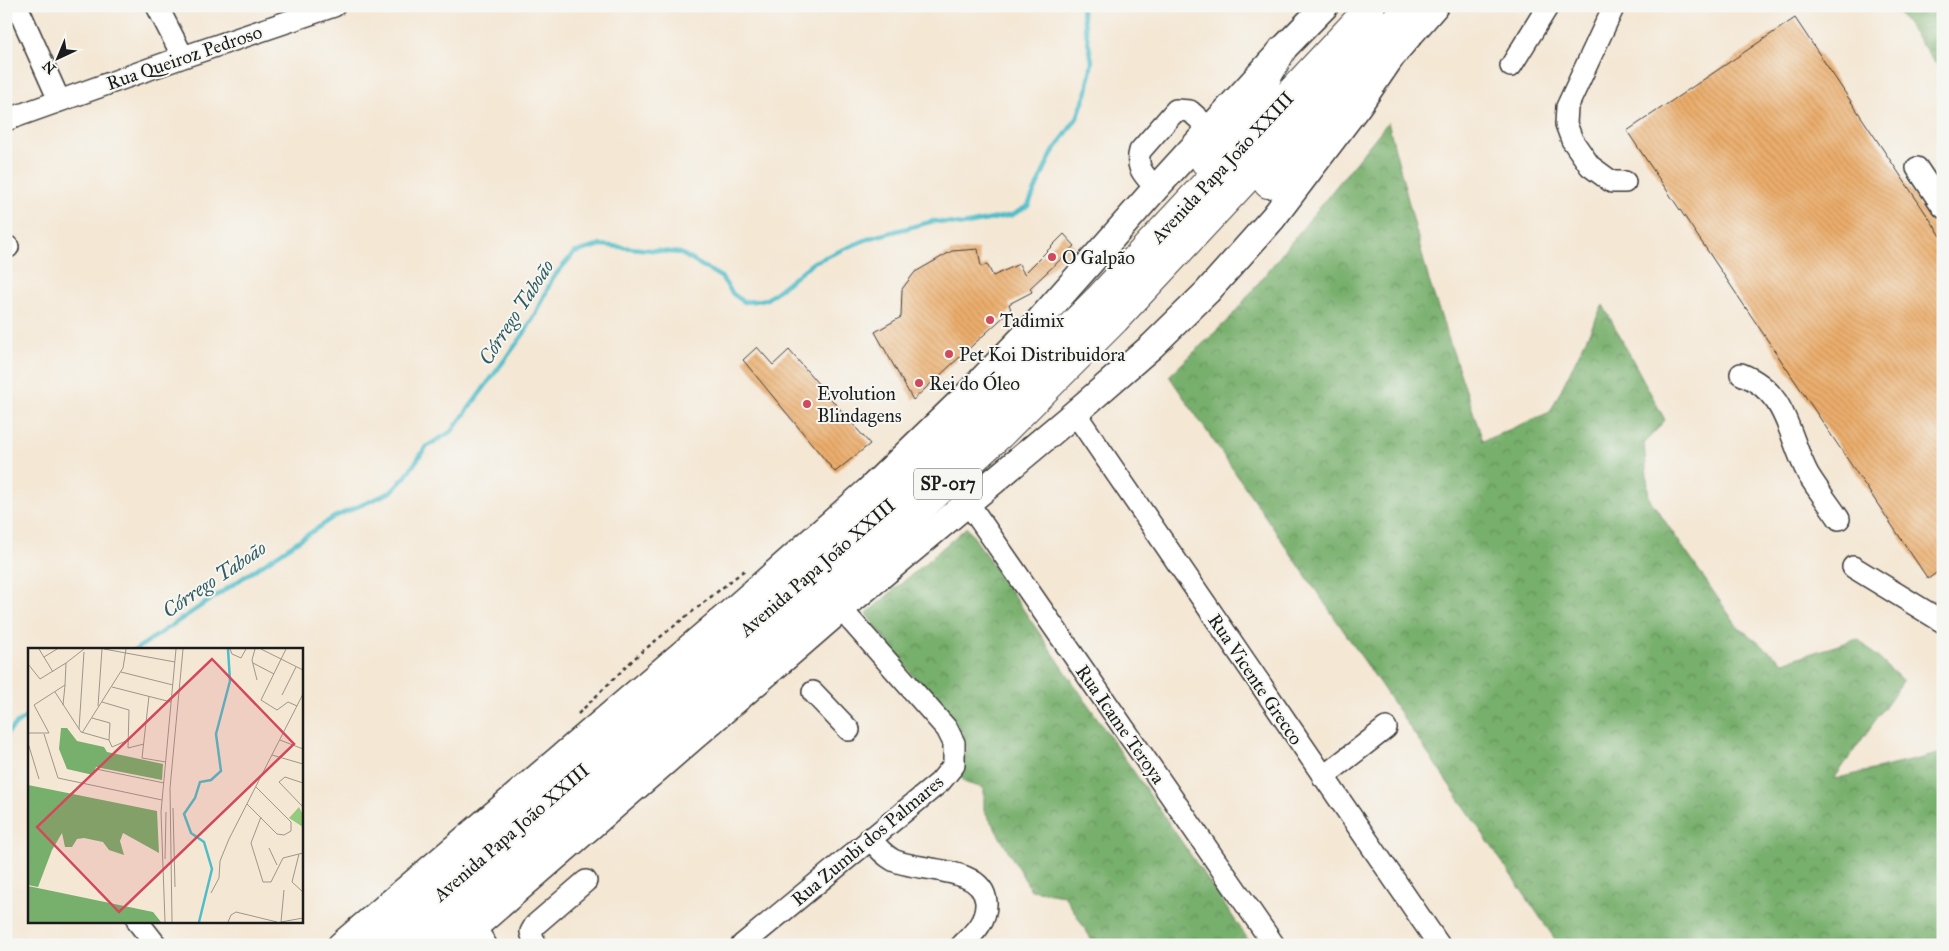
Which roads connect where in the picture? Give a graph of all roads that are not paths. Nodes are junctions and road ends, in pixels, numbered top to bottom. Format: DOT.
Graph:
graph roads {
  1 [pos="17,6"];
  2 [pos="156,6"];
  3 [pos="334,6"];
  4 [pos="1325,6"];
  5 [pos="1371,6"];
  6 [pos="1408,6"];
  7 [pos="1435,6"];
  8 [pos="1548,6"];
  9 [pos="1614,6"];
  10 [pos="1282,50"];
  11 [pos="1394,53"];
  12 [pos="183,57"];
  13 [pos="1512,66"];
  14 [pos="59,100"];
  15 [pos="6,120"];
  16 [pos="1210,129"];
  17 [pos="1918,168"];
  18 [pos="1625,182"];
  19 [pos="1156,188"];
  20 [pos="1943,207"];
  21 [pos="1098,299"];
  22 [pos="1115,320"];
  23 [pos="1741,374"];
  24 [pos="1076,413"];
  25 [pos="968,503"];
  26 [pos="1839,519"];
  27 [pos="1853,566"];
  28 [pos="841,609"];
  29 [pos="1943,622"];
  30 [pos="813,692"];
  31 [pos="1386,728"];
  32 [pos="849,730"];
  33 [pos="1323,777"];
  34 [pos="870,838"];
  35 [pos="586,881"];
  36 [pos="440,909"];
  37 [pos="140,924"];
  38 [pos="480,936"];
  39 [pos="968,943"];
  40 [pos="156,945"];
  41 [pos="342,945"];
  42 [pos="378,945"];
  43 [pos="416,945"];
  44 [pos="454,945"];
  45 [pos="535,945"];
  46 [pos="742,945"];
  47 [pos="1274,945"];
  48 [pos="1439,945"];
  1 -- 14 [label="street"];
  2 -- 12 [label="street"];
  3 -- 12 [label="street, Rua Queiroz Pedroso"];
  4 -- 10 [label="main road, Avenida Papa João XXIII"];
  5 -- 21 [label="highway, Avenida Papa João XXIII / SP-017"];
  6 -- 22 [label="highway, Avenida Papa João XXIII / SP-017"];
  7 -- 11 [label="main road"];
  8 -- 13 [label="street"];
  9 -- 18 [label="street"];
  10 -- 16 [label="main road, Avenida Papa João XXIII"];
  10 -- 21 [label="highway"];
  11 -- 22 [label="highway"];
  11 -- 24 [label="main road"];
  12 -- 14 [label="street, Rua Queiroz Pedroso"];
  14 -- 15 [label="street, Rua Queiroz Pedroso"];
  16 -- 19 [label="main road, Avenida Papa João XXIII"];
  16 -- 19 [label="street"];
  17 -- 20 [label="street"];
  19 -- 41 [label="main road, Avenida Papa João XXIII"];
  21 -- 36 [label="highway, Avenida Papa João XXIII / SP-017"];
  22 -- 36 [label="highway, Avenida Papa João XXIII / SP-017"];
  23 -- 26 [label="street"];
  24 -- 25 [label="main road"];
  24 -- 33 [label="street, Rua Vicente Grecco"];
  25 -- 28 [label="main road"];
  25 -- 47 [label="street, Rua Icame Teroya"];
  27 -- 29 [label="street"];
  28 -- 34 [label="street, Rua Zumbi dos Palmares"];
  28 -- 38 [label="main road"];
  30 -- 32 [label="street"];
  31 -- 33 [label="street"];
  33 -- 48 [label="street, Rua Vicente Grecco"];
  34 -- 39 [label="street"];
  34 -- 46 [label="street, Rua Zumbi dos Palmares"];
  35 -- 45 [label="street"];
  36 -- 42 [label="highway, Avenida Papa João XXIII / SP-017"];
  36 -- 43 [label="highway, Avenida Papa João XXIII / SP-017"];
  37 -- 40 [label="street"];
  38 -- 44 [label="main road"];
}
